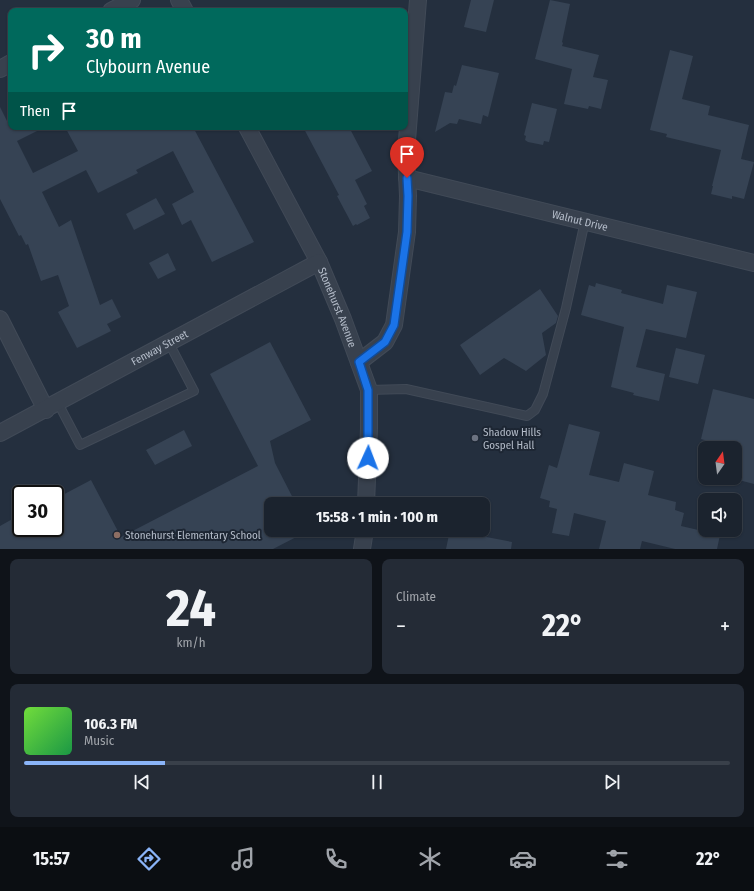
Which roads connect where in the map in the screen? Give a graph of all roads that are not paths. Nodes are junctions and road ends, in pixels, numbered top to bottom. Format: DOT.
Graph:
graph roads {
  1 [pos="132,0"];
  2 [pos="418,0"];
  3 [pos="117,8"];
  4 [pos="408,128"];
  5 [pos="249,130"];
  6 [pos="408,130"];
  7 [pos="407,178"];
  8 [pos="585,222"];
  9 [pos="319,262"];
  10 [pos="754,263"];
  11 [pos="0,319"];
  12 [pos="169,343"];
  13 [pos="359,362"];
  14 [pos="368,390"];
  15 [pos="52,406"];
  16 [pos="0,434"];
  17 [pos="366,497"];
  18 [pos="364,537"];
  19 [pos="362,549"];
  1 -- 3 [label="street"];
  2 -- 4 [label="street"];
  5 -- 9 [label="street, Stonehurst Avenue"];
  6 -- 7 [label="street"];
  7 -- 8 [label="street, Walnut Drive"];
  7 -- 13 [label="street"];
  8 -- 10 [label="street, Walnut Drive"];
  8 -- 14 [label="lane"];
  9 -- 12 [label="street, Fenway Street"];
  9 -- 13 [label="street, Stonehurst Avenue"];
  11 -- 15 [label="street"];
  12 -- 15 [label="street, Fenway Street"];
  12 -- 15 [label="lane"];
  13 -- 14 [label="street, Stonehurst Avenue"];
  14 -- 17 [label="street, Stonehurst Avenue"];
  15 -- 16 [label="street, Fenway Street"];
  18 -- 19 [label="street"];
}
